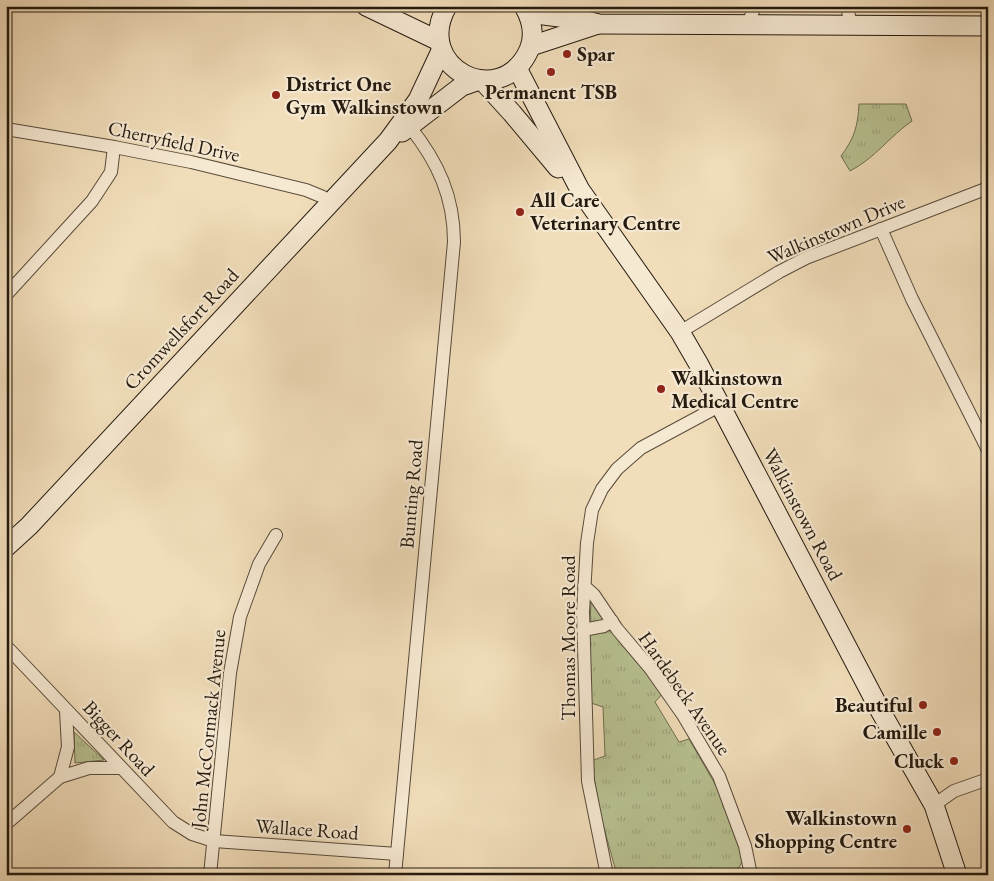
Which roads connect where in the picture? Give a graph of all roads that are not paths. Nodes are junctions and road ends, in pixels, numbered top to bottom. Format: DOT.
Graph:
graph roads {
  1 [pos="366,6"];
  2 [pos="447,6"];
  3 [pos="755,6"];
  4 [pos="846,6"];
  5 [pos="526,10"];
  6 [pos="598,24"];
  7 [pos="748,24"];
  8 [pos="851,26"];
  9 [pos="988,26"];
  10 [pos="440,46"];
  11 [pos="531,46"];
  12 [pos="517,68"];
  13 [pos="480,80"];
  14 [pos="410,127"];
  15 [pos="6,129"];
  16 [pos="388,141"];
  17 [pos="114,146"];
  18 [pos="988,188"];
  19 [pos="580,190"];
  20 [pos="330,203"];
  21 [pos="880,230"];
  22 [pos="6,295"];
  23 [pos="680,332"];
  24 [pos="721,405"];
  25 [pos="988,450"];
  26 [pos="276,534"];
  27 [pos="6,547"];
  28 [pos="584,586"];
  29 [pos="612,620"];
  30 [pos="583,630"];
  31 [pos="6,646"];
  32 [pos="66,711"];
  33 [pos="120,768"];
  34 [pos="60,777"];
  35 [pos="988,779"];
  36 [pos="934,805"];
  37 [pos="6,824"];
  38 [pos="214,841"];
  39 [pos="396,854"];
  40 [pos="210,875"];
  41 [pos="395,875"];
  42 [pos="606,875"];
  43 [pos="751,875"];
  44 [pos="957,875"];
  1 -- 10 [label="main road"];
  2 -- 10 [label="main road, Cromwellsfort Road"];
  3 -- 7 [label="street"];
  4 -- 8 [label="street"];
  5 -- 6 [label="main road"];
  5 -- 11 [label="main road"];
  6 -- 7 [label="main road"];
  6 -- 11 [label="main road"];
  7 -- 8 [label="main road"];
  8 -- 9 [label="main road"];
  10 -- 13 [label="main road"];
  10 -- 16 [label="main road, Cromwellsfort Road"];
  11 -- 12 [label="main road"];
  12 -- 13 [label="main road, Cromwellsfort Road"];
  12 -- 19 [label="main road, Walkinstown Road"];
  13 -- 14 [label="main road, Cromwellsfort Road"];
  13 -- 19 [label="main road, Walkinstown Road"];
  14 -- 16 [label="main road, Cromwellsfort Road"];
  14 -- 39 [label="street, Bunting Road"];
  15 -- 17 [label="street, Cherryfield Drive"];
  16 -- 20 [label="main road, Cromwellsfort Road"];
  17 -- 20 [label="street, Cherryfield Drive"];
  17 -- 22 [label="street"];
  18 -- 21 [label="street, Walkinstown Drive"];
  19 -- 23 [label="main road, Walkinstown Road"];
  20 -- 27 [label="main road, Cromwellsfort Road"];
  21 -- 23 [label="street, Walkinstown Drive"];
  21 -- 25 [label="street"];
  23 -- 24 [label="main road, Walkinstown Road"];
  24 -- 28 [label="street, Thomas Moore Road"];
  24 -- 36 [label="main road, Walkinstown Road"];
  26 -- 38 [label="street, John McCormack Avenue"];
  28 -- 29 [label="street, Hardebeck Avenue"];
  28 -- 30 [label="street, Thomas Moore Road"];
  29 -- 30 [label="street, Hardebeck Avenue"];
  29 -- 43 [label="street, Hardebeck Avenue"];
  30 -- 42 [label="street, Thomas Moore Road"];
  31 -- 32 [label="street, Bigger Road"];
  32 -- 33 [label="street, Bigger Road"];
  32 -- 34 [label="street"];
  33 -- 34 [label="street"];
  33 -- 38 [label="street, Bigger Road"];
  34 -- 37 [label="street"];
  35 -- 36 [label="street"];
  36 -- 44 [label="main road, Walkinstown Road"];
  38 -- 39 [label="street, Wallace Road"];
  38 -- 40 [label="street, John McCormack Avenue"];
  39 -- 41 [label="street, Bunting Road"];
}
